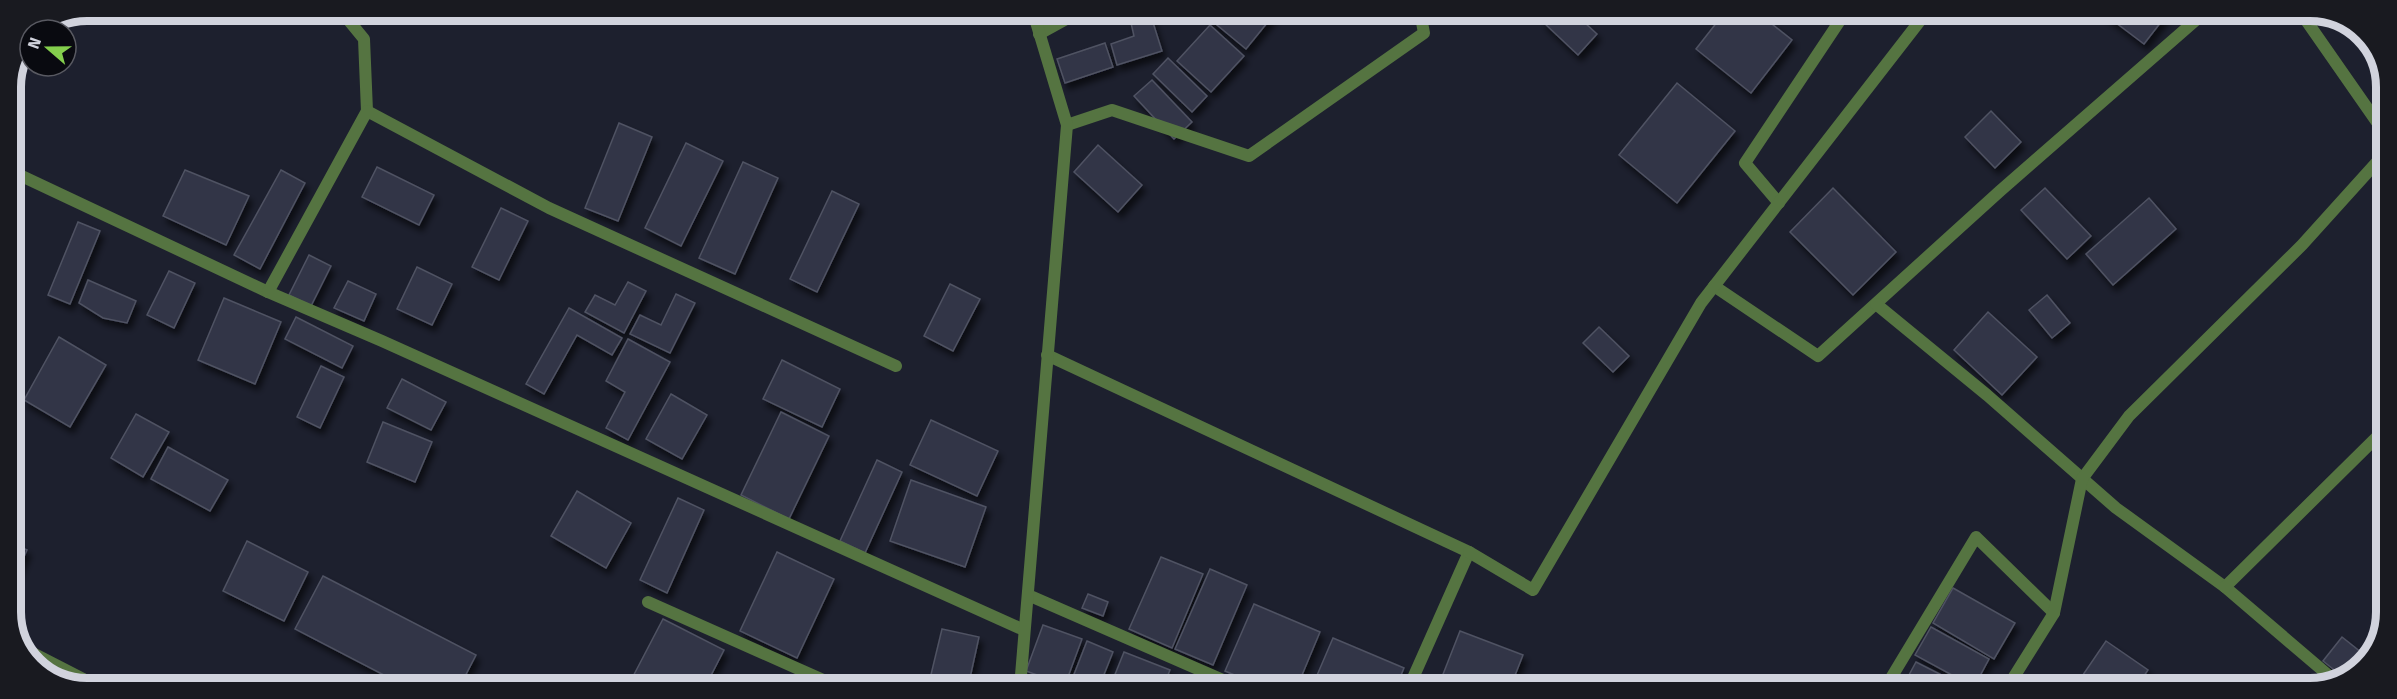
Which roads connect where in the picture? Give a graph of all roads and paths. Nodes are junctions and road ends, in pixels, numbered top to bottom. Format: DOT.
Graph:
graph roads {
  1 [pos="349,21"];
  2 [pos="1036,21"];
  3 [pos="1063,21"];
  4 [pos="1422,21"];
  5 [pos="1840,21"];
  6 [pos="1920,21"];
  7 [pos="2195,21"];
  8 [pos="2307,21"];
  9 [pos="1040,34"];
  10 [pos="367,111"];
  11 [pos="2376,121"];
  12 [pos="1067,125"];
  13 [pos="2376,163"];
  14 [pos="21,176"];
  15 [pos="1779,203"];
  16 [pos="1714,286"];
  17 [pos="268,292"];
  18 [pos="1876,304"];
  19 [pos="1047,355"];
  20 [pos="896,366"];
  21 [pos="2376,438"];
  22 [pos="2082,479"];
  23 [pos="1469,552"];
  24 [pos="2225,587"];
  25 [pos="1028,595"];
  26 [pos="648,602"];
  27 [pos="2054,613"];
  28 [pos="1024,630"];
  29 [pos="36,655"];
  30 [pos="2329,675"];
  31 [pos="80,677"];
  32 [pos="819,678"];
  33 [pos="1021,678"];
  34 [pos="1218,678"];
  35 [pos="1413,678"];
  36 [pos="1891,678"];
  37 [pos="2013,678"];
  1 -- 10 [label="street"];
  2 -- 9 [label="street"];
  3 -- 9 [label="street"];
  4 -- 12 [label="street"];
  5 -- 15 [label="street"];
  6 -- 15 [label="street"];
  7 -- 18 [label="street"];
  8 -- 11 [label="street"];
  9 -- 12 [label="street"];
  10 -- 17 [label="street"];
  10 -- 20 [label="street"];
  12 -- 19 [label="street"];
  13 -- 22 [label="street"];
  14 -- 17 [label="street"];
  15 -- 16 [label="street"];
  16 -- 18 [label="street"];
  16 -- 23 [label="street"];
  17 -- 28 [label="street"];
  18 -- 22 [label="street"];
  19 -- 23 [label="street"];
  19 -- 25 [label="street"];
  21 -- 24 [label="street"];
  22 -- 24 [label="street"];
  22 -- 27 [label="street"];
  23 -- 35 [label="street"];
  24 -- 30 [label="street"];
  25 -- 28 [label="street"];
  25 -- 34 [label="street"];
  26 -- 32 [label="street"];
  27 -- 36 [label="street"];
  27 -- 37 [label="street"];
  28 -- 33 [label="street"];
  29 -- 31 [label="street"];
}
